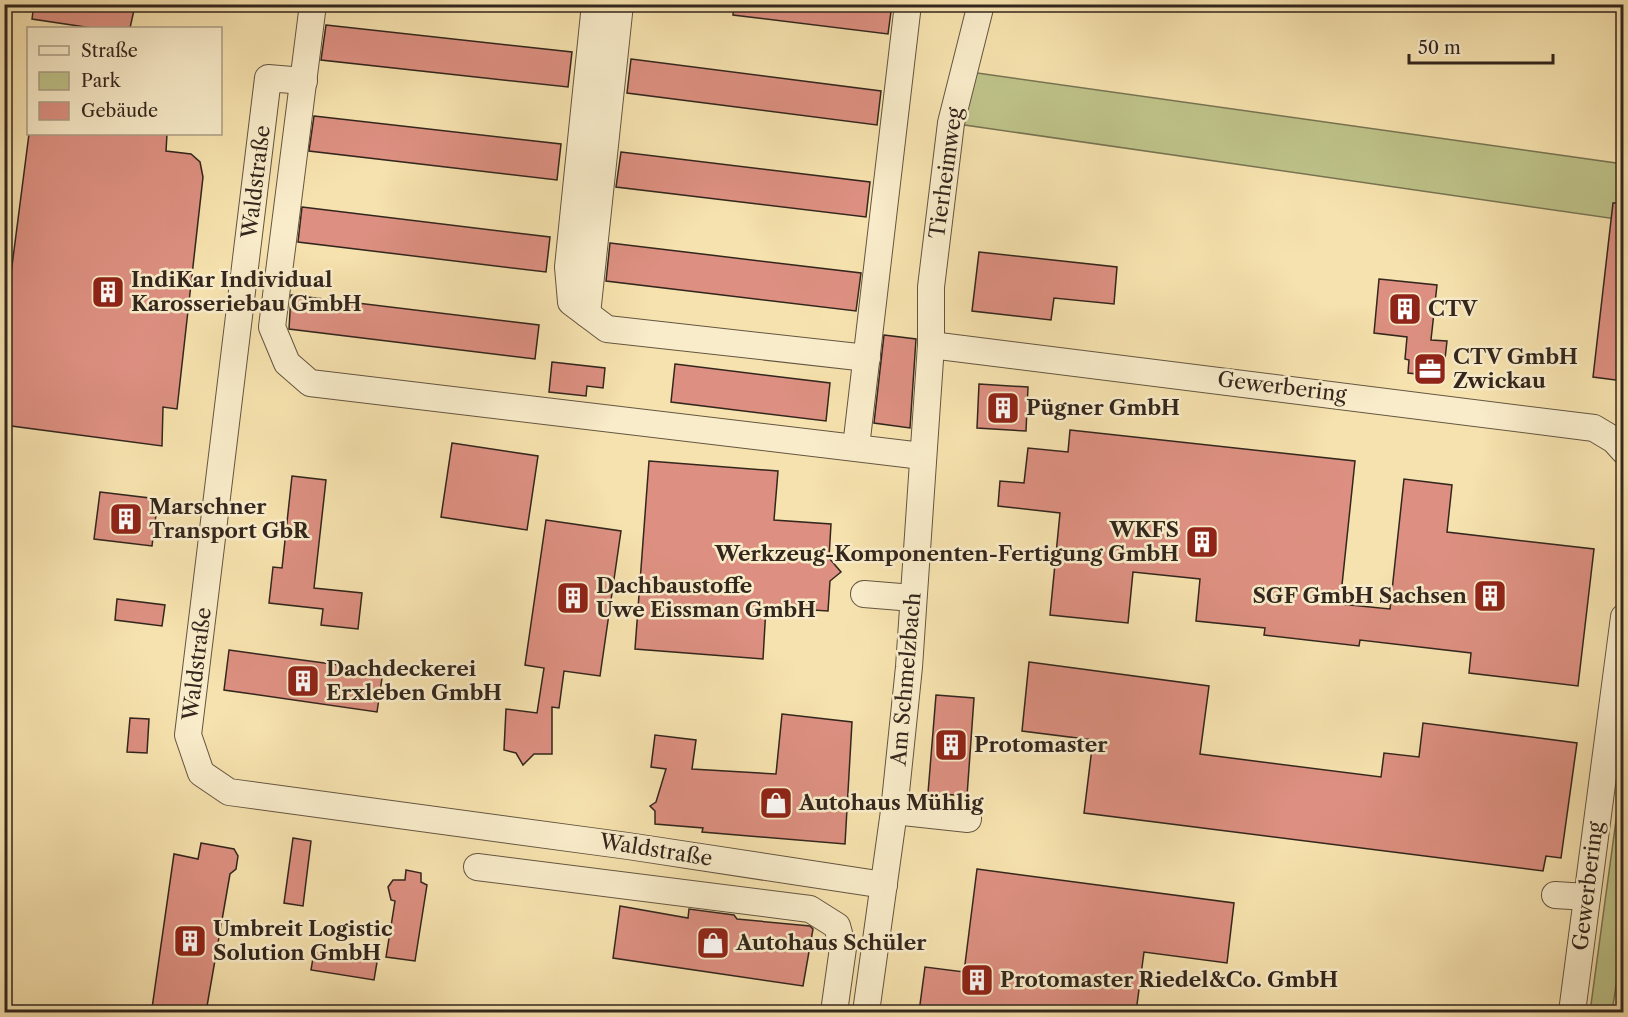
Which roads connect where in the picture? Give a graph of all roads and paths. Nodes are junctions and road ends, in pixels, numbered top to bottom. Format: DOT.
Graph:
graph roads {
  1 [pos="313,4"];
  2 [pos="595,4"];
  3 [pos="620,4"];
  4 [pos="908,4"];
  5 [pos="981,4"];
  6 [pos="304,81"];
  7 [pos="588,314"];
  8 [pos="931,345"];
  9 [pos="867,358"];
  10 [pos="856,447"];
  11 [pos="1623,451"];
  12 [pos="922,456"];
  13 [pos="864,594"];
  14 [pos="913,598"];
  15 [pos="1623,617"];
  16 [pos="894,811"];
  17 [pos="968,819"];
  18 [pos="477,867"];
  19 [pos="884,885"];
  20 [pos="1555,895"];
  21 [pos="1587,897"];
  22 [pos="834,1012"];
  23 [pos="866,1012"];
  24 [pos="1572,1012"];
  1 -- 6 [label="street"];
  2 -- 7 [label="street"];
  3 -- 7 [label="street"];
  4 -- 9 [label="street"];
  5 -- 8 [label="street, Tierheimweg"];
  6 -- 10 [label="street"];
  6 -- 19 [label="street, Waldstraße"];
  7 -- 9 [label="street"];
  8 -- 11 [label="street, Gewerbering"];
  8 -- 12 [label="street, Am Schmelzbach"];
  9 -- 10 [label="street"];
  10 -- 12 [label="street"];
  12 -- 14 [label="street, Am Schmelzbach"];
  13 -- 14 [label="street"];
  14 -- 16 [label="street, Am Schmelzbach"];
  15 -- 21 [label="street, Gewerbering"];
  16 -- 17 [label="street"];
  16 -- 19 [label="street, Am Schmelzbach"];
  18 -- 22 [label="street"];
  19 -- 23 [label="street, Am Schmelzbach"];
  20 -- 21 [label="street"];
  21 -- 24 [label="street, Gewerbering"];
}
